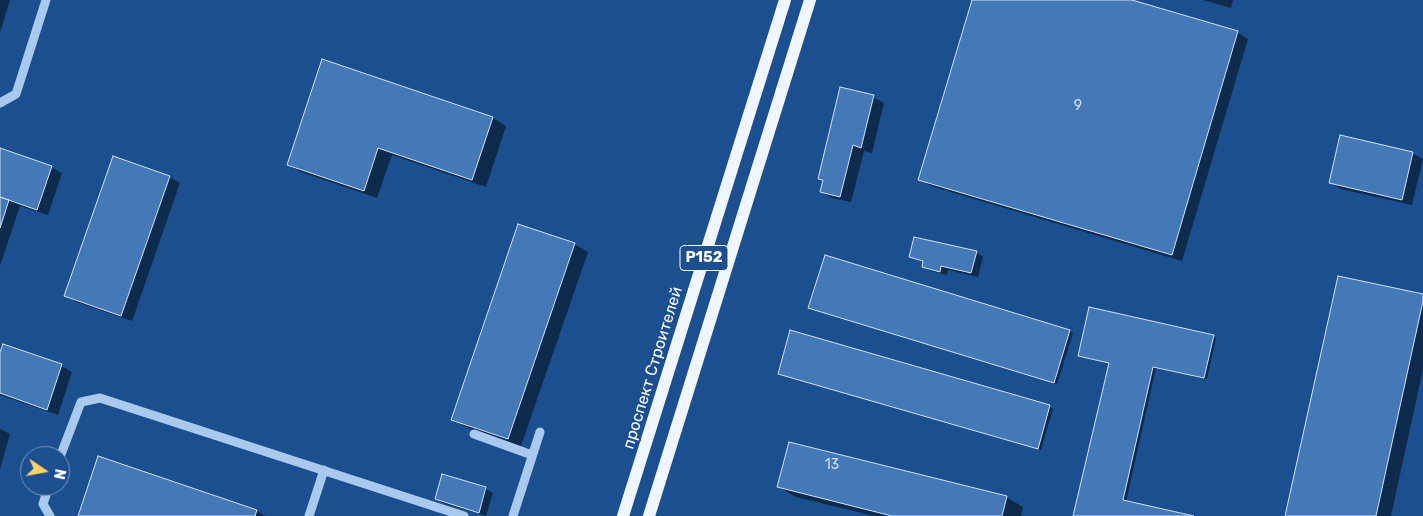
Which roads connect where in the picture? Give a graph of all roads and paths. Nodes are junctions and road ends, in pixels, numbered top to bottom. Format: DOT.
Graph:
graph roads {
  1 [pos="46,0"];
  2 [pos="785,0"];
  3 [pos="810,0"];
  4 [pos="0,103"];
  5 [pos="540,432"];
  6 [pos="474,434"];
  7 [pos="64,446"];
  8 [pos="532,455"];
  9 [pos="324,470"];
  10 [pos="45,496"];
  11 [pos="50,516"];
  12 [pos="309,516"];
  13 [pos="461,516"];
  14 [pos="513,516"];
  15 [pos="623,516"];
  16 [pos="649,516"];
  1 -- 4 [label="lane"];
  2 -- 15 [label="main road, проспект Строителей / Р152"];
  3 -- 16 [label="main road, Р152"];
  5 -- 8 [label="lane"];
  6 -- 8 [label="lane"];
  7 -- 9 [label="lane"];
  8 -- 14 [label="lane"];
  9 -- 12 [label="lane"];
  9 -- 13 [label="lane"];
  10 -- 11 [label="lane"];
}
